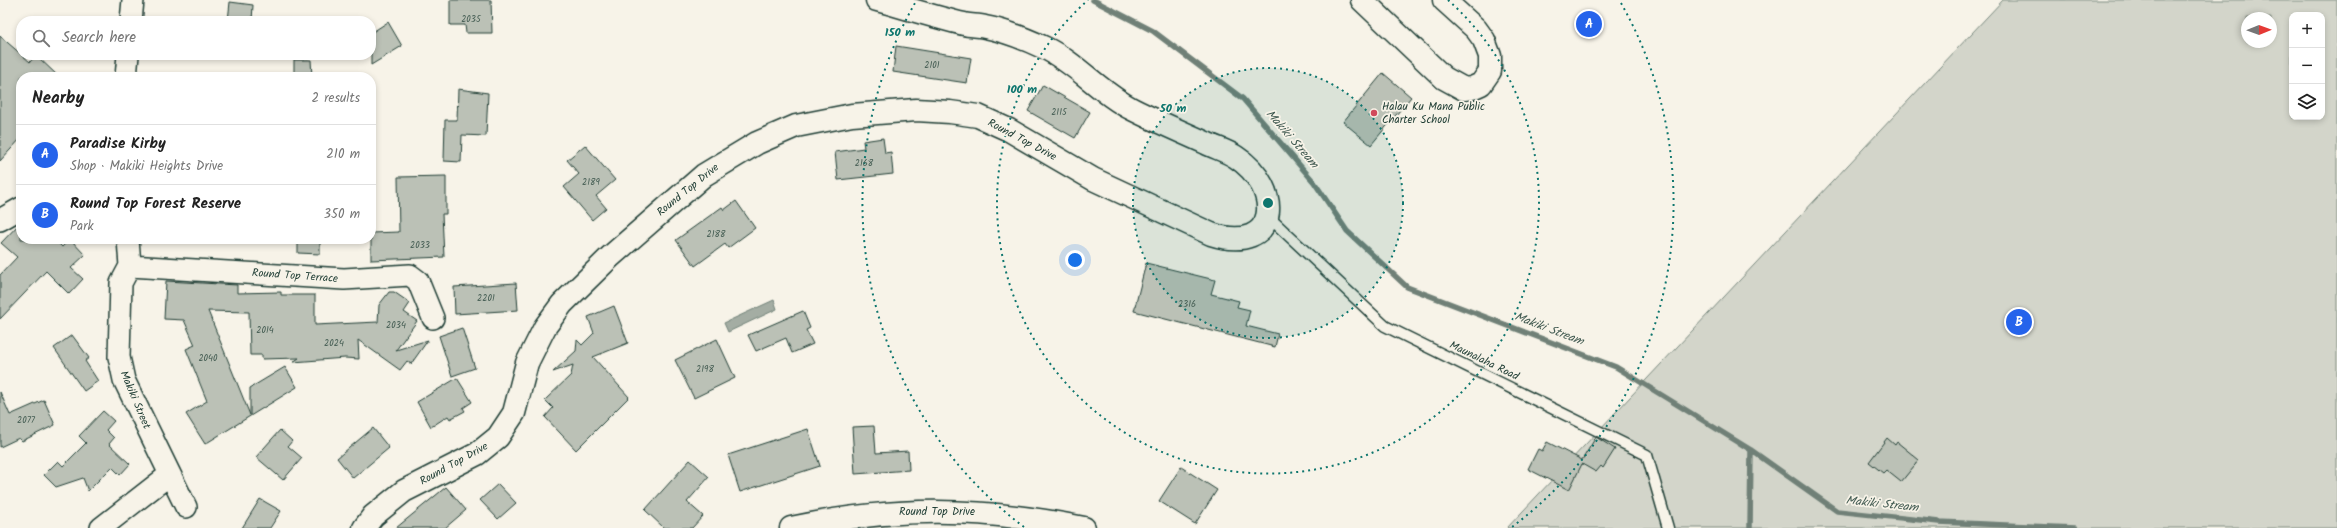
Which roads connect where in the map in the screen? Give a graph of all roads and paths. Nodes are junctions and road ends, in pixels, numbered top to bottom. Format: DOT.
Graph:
graph roads {
  1 [pos="133,0"];
  2 [pos="877,0"];
  3 [pos="1362,0"];
  4 [pos="1444,0"];
  5 [pos="131,16"];
  6 [pos="128,60"];
  7 [pos="126,72"];
  8 [pos="16,211"];
  9 [pos="0,220"];
  10 [pos="1267,220"];
  11 [pos="128,244"];
  12 [pos="130,266"];
  13 [pos="433,318"];
  14 [pos="169,475"];
  15 [pos="186,507"];
  16 [pos="101,528"];
  17 [pos="364,528"];
  18 [pos="791,528"];
  19 [pos="1084,528"];
  20 [pos="1668,528"];
  1 -- 5 [label="street"];
  2 -- 10 [label="street"];
  3 -- 4 [label="street"];
  6 -- 7 [label="street"];
  8 -- 9 [label="street"];
  10 -- 17 [label="street, Round Top Drive"];
  10 -- 20 [label="lane, Maunalaha Road"];
  11 -- 12 [label="street"];
  12 -- 13 [label="street, Round Top Terrace"];
  12 -- 14 [label="street, Makiki Street"];
  14 -- 15 [label="street, Makiki Street"];
  14 -- 16 [label="street"];
  18 -- 19 [label="street, Round Top Drive"];
}
